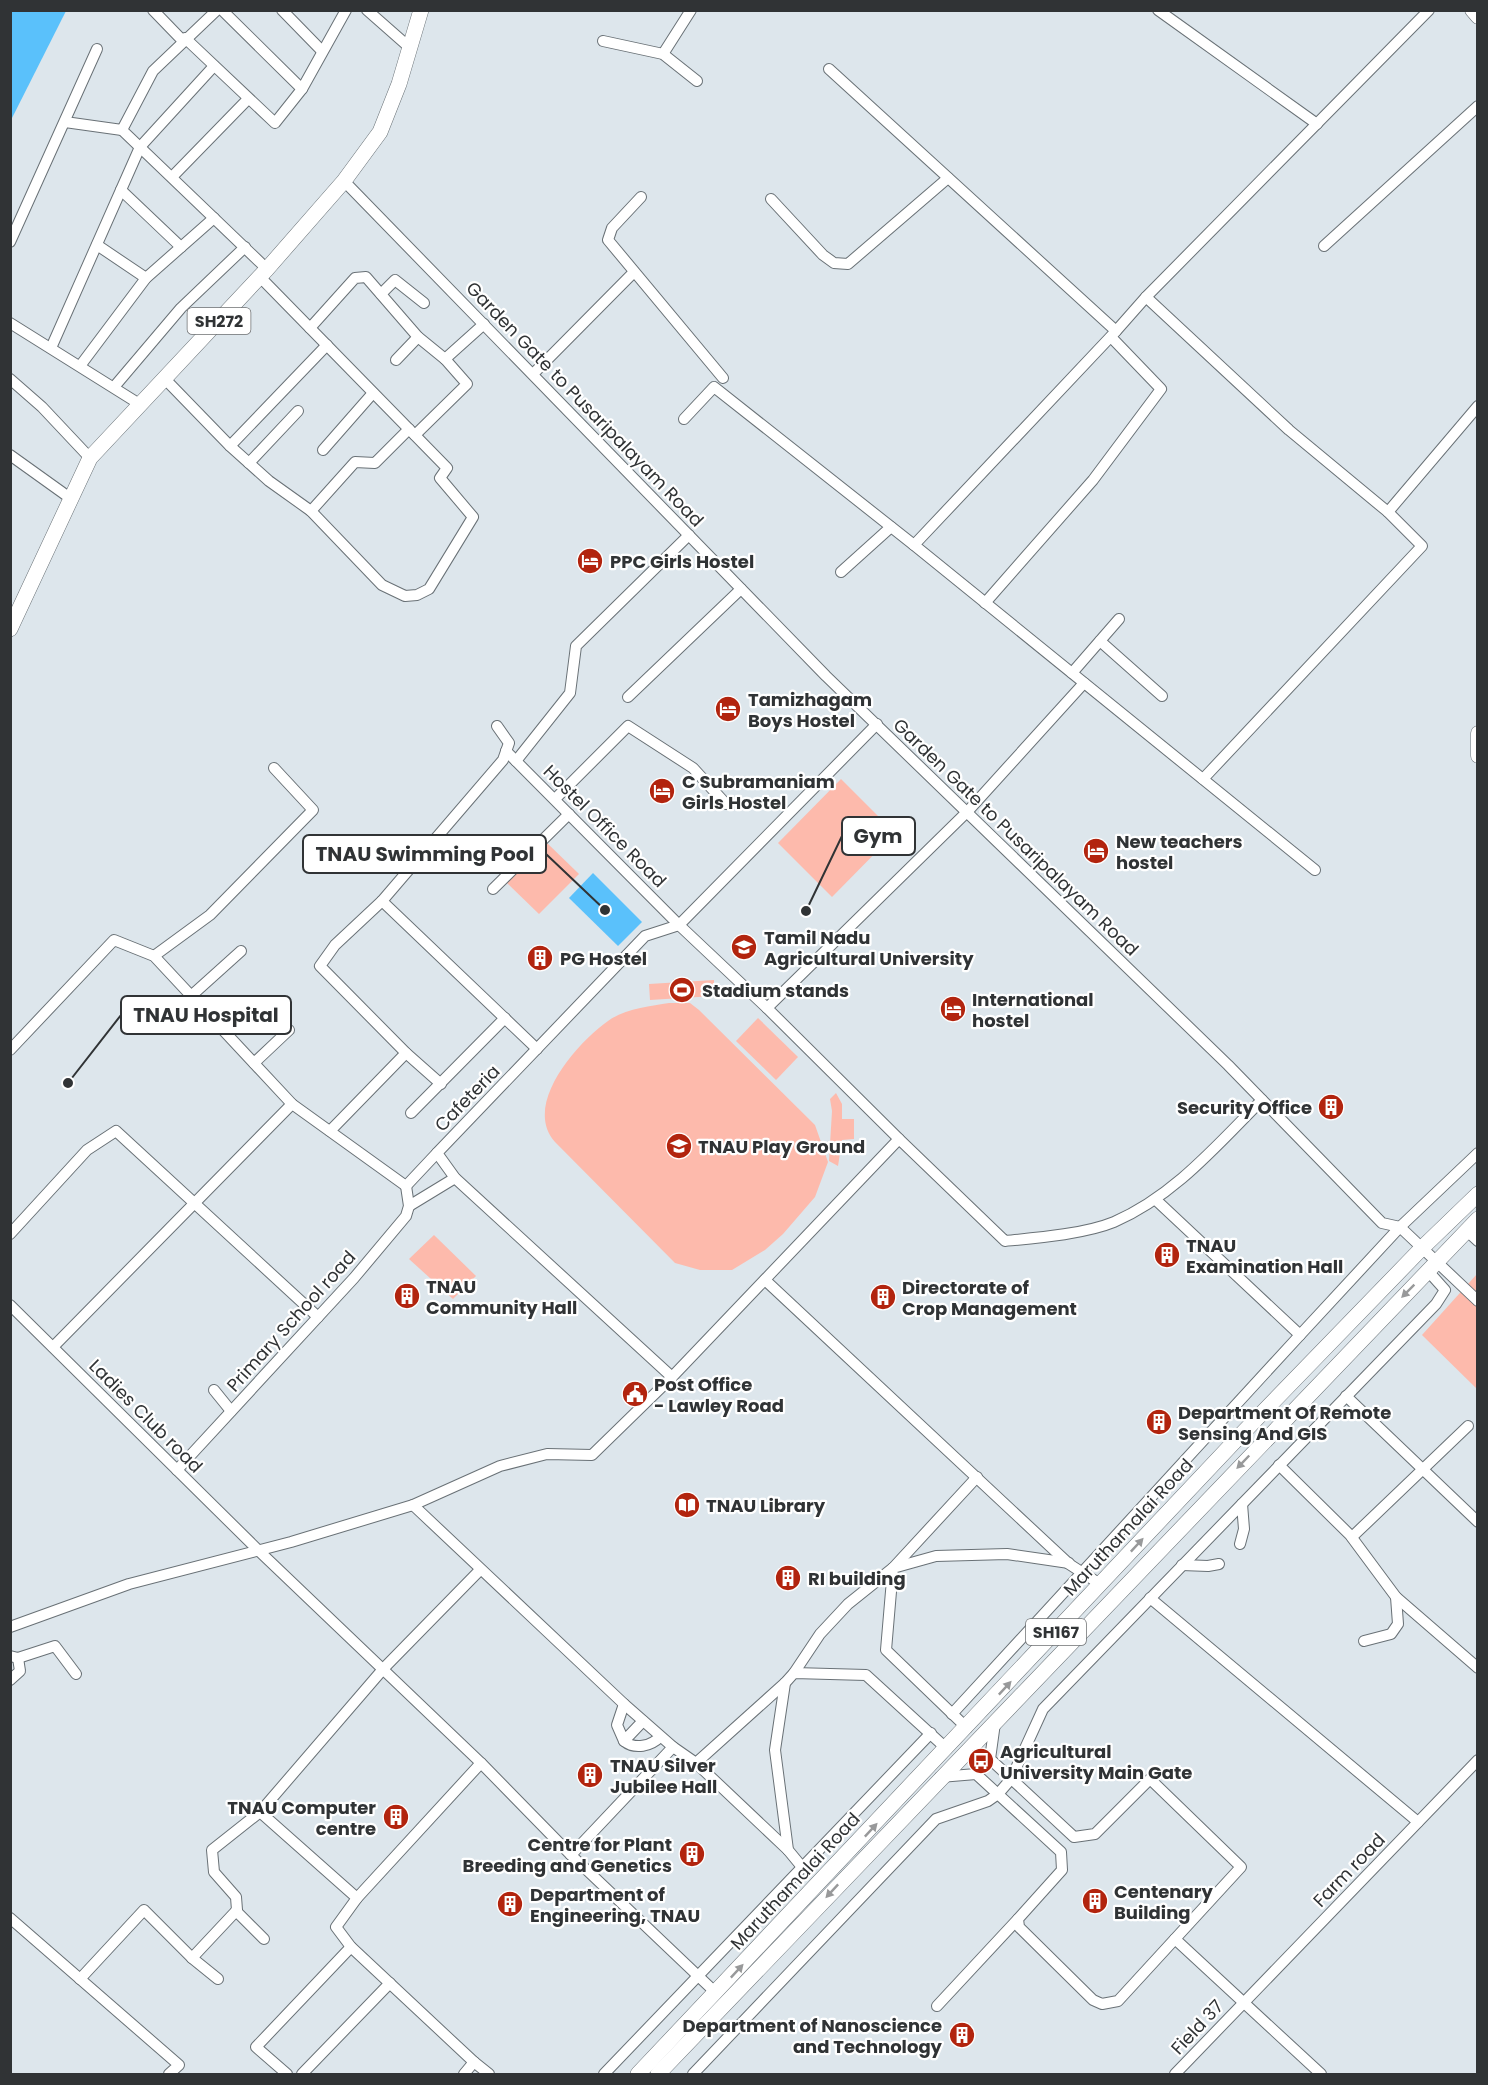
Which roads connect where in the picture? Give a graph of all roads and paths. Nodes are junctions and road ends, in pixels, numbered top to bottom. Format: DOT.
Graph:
graph roads {
  1 [pos="153,10"];
  2 [pos="217,10"];
  3 [pos="222,10"];
  4 [pos="282,10"];
  5 [pos="346,10"];
  6 [pos="368,10"];
  7 [pos="421,10"];
  8 [pos="692,10"];
  9 [pos="1158,10"];
  10 [pos="1429,10"];
  11 [pos="1472,10"];
  12 [pos="1478,17"];
  13 [pos="184,40"];
  14 [pos="603,41"];
  15 [pos="409,47"];
  16 [pos="97,49"];
  17 [pos="322,51"];
  18 [pos="663,54"];
  19 [pos="214,66"];
  20 [pos="829,69"];
  21 [pos="697,81"];
  22 [pos="302,89"];
  23 [pos="248,99"];
  24 [pos="1478,106"];
  25 [pos="65,122"];
  26 [pos="1317,124"];
  27 [pos="122,130"];
  28 [pos="140,147"];
  29 [pos="172,177"];
  30 [pos="948,178"];
  31 [pos="344,181"];
  32 [pos="121,190"];
  33 [pos="641,197"];
  34 [pos="771,199"];
  35 [pos="214,218"];
  36 [pos="10,242"];
  37 [pos="97,245"];
  38 [pos="1324,246"];
  39 [pos="181,247"];
  40 [pos="245,247"];
  41 [pos="634,272"];
  42 [pos="264,273"];
  43 [pos="146,278"];
  44 [pos="381,294"];
  45 [pos="1146,297"];
  46 [pos="424,303"];
  47 [pos="10,323"];
  48 [pos="484,324"];
  49 [pos="310,328"];
  50 [pos="1114,334"];
  51 [pos="418,337"];
  52 [pos="327,345"];
  53 [pos="51,348"];
  54 [pos="445,359"];
  55 [pos="396,360"];
  56 [pos="80,366"];
  57 [pos="533,374"];
  58 [pos="723,378"];
  59 [pos="165,379"];
  60 [pos="12,383"];
  61 [pos="114,387"];
  62 [pos="373,393"];
  63 [pos="141,405"];
  64 [pos="1478,406"];
  65 [pos="298,411"];
  66 [pos="684,419"];
  67 [pos="412,432"];
  68 [pos="230,446"];
  69 [pos="323,450"];
  70 [pos="10,455"];
  71 [pos="90,458"];
  72 [pos="249,463"];
  73 [pos="70,498"];
  74 [pos="311,511"];
  75 [pos="1388,512"];
  76 [pos="891,527"];
  77 [pos="689,535"];
  78 [pos="914,545"];
  79 [pos="841,572"];
  80 [pos="741,589"];
  81 [pos="985,603"];
  82 [pos="1119,618"];
  83 [pos="10,629"];
  84 [pos="1100,641"];
  85 [pos="1072,673"];
  86 [pos="1084,683"];
  87 [pos="1162,696"];
  88 [pos="628,697"];
  89 [pos="877,724"];
  90 [pos="497,726"];
  91 [pos="1478,733"];
  92 [pos="506,751"];
  93 [pos="1478,756"];
  94 [pos="516,761"];
  95 [pos="274,768"];
  96 [pos="1203,779"];
  97 [pos="555,800"];
  98 [pos="726,804"];
  99 [pos="968,811"];
  100 [pos="569,814"];
  101 [pos="1315,870"];
  102 [pos="493,889"];
  103 [pos="382,901"];
  104 [pos="679,925"];
  105 [pos="241,951"];
  106 [pos="154,956"];
  107 [pos="191,996"];
  108 [pos="767,1008"];
  109 [pos="505,1018"];
  110 [pos="289,1030"];
  111 [pos="537,1049"];
  112 [pos="10,1050"];
  113 [pos="406,1053"];
  114 [pos="254,1063"];
  115 [pos="441,1084"];
  116 [pos="1262,1100"];
  117 [pos="292,1104"];
  118 [pos="411,1113"];
  119 [pos="330,1131"];
  120 [pos="899,1139"];
  121 [pos="437,1153"];
  122 [pos="1478,1153"];
  123 [pos="455,1178"];
  124 [pos="406,1186"];
  125 [pos="1478,1194"];
  126 [pos="1156,1200"];
  127 [pos="195,1203"];
  128 [pos="409,1206"];
  129 [pos="1478,1219"];
  130 [pos="1400,1227"];
  131 [pos="10,1234"];
  132 [pos="1472,1236"];
  133 [pos="1422,1248"];
  134 [pos="1432,1267"];
  135 [pos="765,1280"];
  136 [pos="1478,1301"];
  137 [pos="10,1305"];
  138 [pos="318,1317"];
  139 [pos="1300,1335"];
  140 [pos="53,1347"];
  141 [pos="672,1377"];
  142 [pos="214,1390"];
  143 [pos="1346,1396"];
  144 [pos="231,1411"];
  145 [pos="1468,1426"];
  146 [pos="1279,1465"];
  147 [pos="177,1470"];
  148 [pos="1423,1470"];
  149 [pos="977,1477"];
  150 [pos="1242,1504"];
  151 [pos="413,1505"];
  152 [pos="1478,1522"];
  153 [pos="1352,1537"];
  154 [pos="1240,1544"];
  155 [pos="259,1551"];
  156 [pos="1069,1563"];
  157 [pos="1220,1564"];
  158 [pos="1182,1565"];
  159 [pos="893,1568"];
  160 [pos="480,1570"];
  161 [pos="1082,1574"];
  162 [pos="1100,1584"];
  163 [pos="1396,1597"];
  164 [pos="1150,1598"];
  165 [pos="10,1628"];
  166 [pos="1364,1641"];
  167 [pos="14,1657"];
  168 [pos="384,1668"];
  169 [pos="1478,1668"];
  170 [pos="794,1673"];
  171 [pos="76,1674"];
  172 [pos="10,1680"];
  173 [pos="785,1683"];
  174 [pos="624,1704"];
  175 [pos="952,1714"];
  176 [pos="643,1721"];
  177 [pos="995,1721"];
  178 [pos="967,1728"];
  179 [pos="931,1733"];
  180 [pos="660,1737"];
  181 [pos="624,1741"];
  182 [pos="673,1747"];
  183 [pos="947,1749"];
  184 [pos="1478,1760"];
  185 [pos="481,1763"];
  186 [pos="696,1763"];
  187 [pos="940,1777"];
  188 [pos="1011,1779"];
  189 [pos="998,1794"];
  190 [pos="260,1812"];
  191 [pos="1418,1822"];
  192 [pos="788,1850"];
  193 [pos="571,1855"];
  194 [pos="802,1868"];
  195 [pos="357,1898"];
  196 [pos="236,1911"];
  197 [pos="10,1918"];
  198 [pos="1018,1919"];
  199 [pos="264,1939"];
  200 [pos="1175,1939"];
  201 [pos="351,1947"];
  202 [pos="192,1958"];
  203 [pos="698,1976"];
  204 [pos="80,1979"];
  205 [pos="218,1979"];
  206 [pos="390,1983"];
  207 [pos="716,1993"];
  208 [pos="1243,2002"];
  209 [pos="937,2006"];
  210 [pos="474,2062"];
  211 [pos="169,2074"];
  212 [pos="287,2074"];
  213 [pos="302,2074"];
  214 [pos="464,2074"];
  215 [pos="489,2074"];
  216 [pos="604,2074"];
  217 [pos="638,2074"];
  218 [pos="658,2074"];
  219 [pos="693,2074"];
  220 [pos="1175,2074"];
  221 [pos="1321,2074"];
  1 -- 13 [label="street"];
  2 -- 13 [label="street"];
  3 -- 22 [label="street"];
  4 -- 17 [label="street"];
  5 -- 17 [label="street"];
  6 -- 15 [label="street"];
  7 -- 15 [label="main road, SH272"];
  8 -- 18 [label="street"];
  9 -- 26 [label="street"];
  10 -- 26 [label="street"];
  11 -- 12 [label="street"];
  13 -- 19 [label="street"];
  13 -- 27 [label="street"];
  14 -- 18 [label="street"];
  15 -- 31 [label="main road, SH272"];
  16 -- 25 [label="street"];
  17 -- 22 [label="street"];
  18 -- 21 [label="street"];
  19 -- 23 [label="street"];
  19 -- 28 [label="street"];
  20 -- 30 [label="street"];
  22 -- 23 [label="street"];
  23 -- 29 [label="street"];
  24 -- 38 [label="street"];
  25 -- 27 [label="street"];
  25 -- 36 [label="street"];
  26 -- 45 [label="street"];
  27 -- 28 [label="street"];
  28 -- 29 [label="street"];
  28 -- 32 [label="street"];
  29 -- 35 [label="street"];
  30 -- 34 [label="street"];
  30 -- 50 [label="street"];
  31 -- 42 [label="main road, SH272"];
  31 -- 48 [label="street, Garden Gate to Pusaripalayam Road"];
  32 -- 37 [label="street"];
  32 -- 39 [label="street"];
  33 -- 41 [label="street"];
  35 -- 39 [label="street"];
  35 -- 40 [label="street"];
  37 -- 43 [label="street"];
  37 -- 53 [label="street"];
  39 -- 43 [label="street"];
  40 -- 42 [label="street"];
  40 -- 61 [label="street"];
  41 -- 57 [label="street"];
  41 -- 58 [label="street"];
  42 -- 49 [label="street"];
  42 -- 59 [label="main road, SH272"];
  43 -- 56 [label="street"];
  44 -- 46 [label="street"];
  44 -- 49 [label="street"];
  44 -- 51 [label="street"];
  45 -- 50 [label="street"];
  45 -- 75 [label="street"];
  47 -- 53 [label="street"];
  48 -- 54 [label="street"];
  48 -- 57 [label="street, Garden Gate to Pusaripalayam Road"];
  49 -- 52 [label="street"];
  50 -- 78 [label="street"];
  50 -- 81 [label="street"];
  51 -- 54 [label="street"];
  51 -- 55 [label="street"];
  52 -- 62 [label="street"];
  52 -- 68 [label="street"];
  53 -- 56 [label="street"];
  54 -- 67 [label="street"];
  56 -- 61 [label="street"];
  57 -- 77 [label="street, Garden Gate to Pusaripalayam Road"];
  59 -- 63 [label="main road, SH272"];
  59 -- 68 [label="street"];
  60 -- 71 [label="street"];
  61 -- 63 [label="street"];
  62 -- 67 [label="street"];
  62 -- 69 [label="street"];
  63 -- 71 [label="main road, SH272"];
  64 -- 75 [label="street"];
  65 -- 72 [label="street"];
  66 -- 76 [label="street"];
  67 -- 74 [label="street"];
  67 -- 74 [label="street"];
  68 -- 72 [label="street"];
  70 -- 73 [label="street"];
  71 -- 73 [label="main road, SH272"];
  72 -- 74 [label="street"];
  73 -- 83 [label="main road, SH272"];
  75 -- 96 [label="street"];
  76 -- 78 [label="street"];
  76 -- 79 [label="street"];
  77 -- 80 [label="street, Garden Gate to Pusaripalayam Road"];
  77 -- 94 [label="street"];
  78 -- 81 [label="street"];
  80 -- 88 [label="street"];
  80 -- 89 [label="street, Garden Gate to Pusaripalayam Road"];
  81 -- 85 [label="street"];
  82 -- 84 [label="street"];
  84 -- 85 [label="street"];
  84 -- 87 [label="street"];
  85 -- 86 [label="street"];
  86 -- 96 [label="street"];
  86 -- 99 [label="street"];
  89 -- 99 [label="street, Garden Gate to Pusaripalayam Road"];
  89 -- 104 [label="street"];
  90 -- 92 [label="street"];
  91 -- 93 [label="street"];
  92 -- 94 [label="street, Hostel Office Road"];
  92 -- 103 [label="street"];
  94 -- 97 [label="street, Hostel Office Road"];
  95 -- 106 [label="street"];
  96 -- 101 [label="street"];
  97 -- 98 [label="street"];
  97 -- 100 [label="street, Hostel Office Road"];
  99 -- 108 [label="street"];
  99 -- 116 [label="street, Garden Gate to Pusaripalayam Road"];
  100 -- 102 [label="street"];
  100 -- 104 [label="street, Hostel Office Road"];
  103 -- 109 [label="street"];
  103 -- 113 [label="street"];
  104 -- 108 [label="street, Hostel Office Road"];
  104 -- 111 [label="street, Cafeteria"];
  105 -- 107 [label="street"];
  106 -- 107 [label="street"];
  106 -- 112 [label="street"];
  107 -- 114 [label="street"];
  108 -- 120 [label="street, Hostel Office Road"];
  109 -- 111 [label="street"];
  109 -- 115 [label="street"];
  110 -- 114 [label="street"];
  111 -- 121 [label="street, Cafeteria"];
  113 -- 115 [label="street"];
  113 -- 119 [label="street"];
  114 -- 117 [label="street"];
  115 -- 118 [label="street"];
  116 -- 126 [label="street"];
  116 -- 130 [label="street, Garden Gate to Pusaripalayam Road"];
  117 -- 119 [label="street"];
  117 -- 127 [label="street"];
  119 -- 124 [label="street"];
  120 -- 126 [label="street, Hostel Office Road"];
  120 -- 135 [label="street"];
  121 -- 123 [label="street, Cafeteria"];
  121 -- 124 [label="street"];
  122 -- 130 [label="street"];
  123 -- 128 [label="street"];
  123 -- 141 [label="street, Cafeteria"];
  124 -- 128 [label="street"];
  125 -- 133 [label="main road, Maruthamalai Road / SH167"];
  126 -- 139 [label="street"];
  127 -- 131 [label="street"];
  127 -- 138 [label="street"];
  127 -- 140 [label="street"];
  128 -- 138 [label="street, Primary School road"];
  129 -- 132 [label="main road, Maruthamalai Road / SH167"];
  130 -- 133 [label="street, Garden Gate to Pusaripalayam Road"];
  130 -- 139 [label="street"];
  132 -- 134 [label="main road, Maruthamalai Road / SH167"];
  133 -- 134 [label="street, Garden Gate to Pusaripalayam Road"];
  162 -- 133 [label="main road, Maruthamalai Road / SH167, one-way"];
  134 -- 136 [label="street"];
  134 -- 143 [label="street"];
  134 -- 177 [label="main road, Maruthamalai Road / SH167, one-way"];
  135 -- 141 [label="street"];
  135 -- 149 [label="street"];
  137 -- 140 [label="street, Ladies Club road"];
  138 -- 144 [label="street, Primary School road"];
  139 -- 161 [label="street"];
  140 -- 147 [label="street, Ladies Club road"];
  141 -- 151 [label="street"];
  142 -- 144 [label="street"];
  143 -- 146 [label="street"];
  143 -- 148 [label="street"];
  144 -- 147 [label="street, Primary School road"];
  145 -- 148 [label="street"];
  146 -- 150 [label="street"];
  146 -- 153 [label="street"];
  147 -- 155 [label="street, Ladies Club road"];
  148 -- 152 [label="street"];
  148 -- 153 [label="street"];
  149 -- 156 [label="street"];
  149 -- 159 [label="street"];
  150 -- 154 [label="street"];
  150 -- 158 [label="street"];
  151 -- 155 [label="street"];
  151 -- 160 [label="street"];
  153 -- 163 [label="street"];
  155 -- 165 [label="street"];
  155 -- 168 [label="street, Ladies Club road"];
  156 -- 159 [label="street"];
  156 -- 161 [label="street"];
  157 -- 158 [label="street"];
  158 -- 164 [label="street"];
  159 -- 170 [label="street"];
  159 -- 175 [label="street"];
  160 -- 168 [label="street"];
  160 -- 174 [label="street"];
  161 -- 162 [label="street"];
  161 -- 175 [label="street"];
  178 -- 162 [label="main road, Maruthamalai Road / SH167, one-way"];
  163 -- 166 [label="street"];
  163 -- 169 [label="street"];
  164 -- 188 [label="street"];
  164 -- 191 [label="street"];
  167 -- 171 [label="street"];
  167 -- 172 [label="street"];
  168 -- 185 [label="street, Ladies Club road"];
  168 -- 190 [label="street"];
  170 -- 173 [label="street"];
  170 -- 179 [label="street"];
  173 -- 186 [label="street"];
  173 -- 192 [label="street"];
  174 -- 176 [label="street"];
  174 -- 181 [label="street"];
  175 -- 178 [label="street"];
  176 -- 180 [label="street"];
  176 -- 181 [label="street"];
  177 -- 187 [label="main road, Maruthamalai Road / SH167"];
  177 -- 188 [label="street"];
  178 -- 183 [label="main road, Maruthamalai Road / SH167"];
  179 -- 183 [label="street"];
  179 -- 194 [label="street"];
  180 -- 181 [label="street"];
  180 -- 182 [label="street"];
  182 -- 186 [label="street"];
  182 -- 193 [label="street"];
  207 -- 183 [label="main road, Maruthamalai Road / SH167, one-way"];
  184 -- 191 [label="street, Farm road"];
  185 -- 193 [label="street, Ladies Club road"];
  185 -- 195 [label="street"];
  186 -- 192 [label="street"];
  187 -- 189 [label="street"];
  187 -- 218 [label="main road, Maruthamalai Road / SH167, one-way"];
  188 -- 189 [label="street"];
  188 -- 200 [label="street"];
  189 -- 198 [label="street"];
  189 -- 219 [label="street"];
  190 -- 195 [label="street"];
  190 -- 196 [label="street"];
  191 -- 208 [label="street, Farm road"];
  192 -- 194 [label="street"];
  193 -- 203 [label="street, Ladies Club road"];
  194 -- 203 [label="street"];
  195 -- 201 [label="street"];
  196 -- 199 [label="street"];
  196 -- 202 [label="street"];
  197 -- 204 [label="street"];
  198 -- 200 [label="street"];
  198 -- 209 [label="street"];
  200 -- 208 [label="street"];
  201 -- 206 [label="street"];
  201 -- 212 [label="street"];
  202 -- 204 [label="street"];
  202 -- 205 [label="street"];
  203 -- 207 [label="street, Ladies Club road"];
  203 -- 216 [label="street"];
  204 -- 211 [label="street"];
  206 -- 210 [label="street"];
  206 -- 213 [label="street"];
  207 -- 217 [label="main road, Maruthamalai Road / SH167"];
  208 -- 220 [label="street, Field 37"];
  208 -- 221 [label="street"];
  210 -- 214 [label="street"];
  210 -- 215 [label="street"];
}
